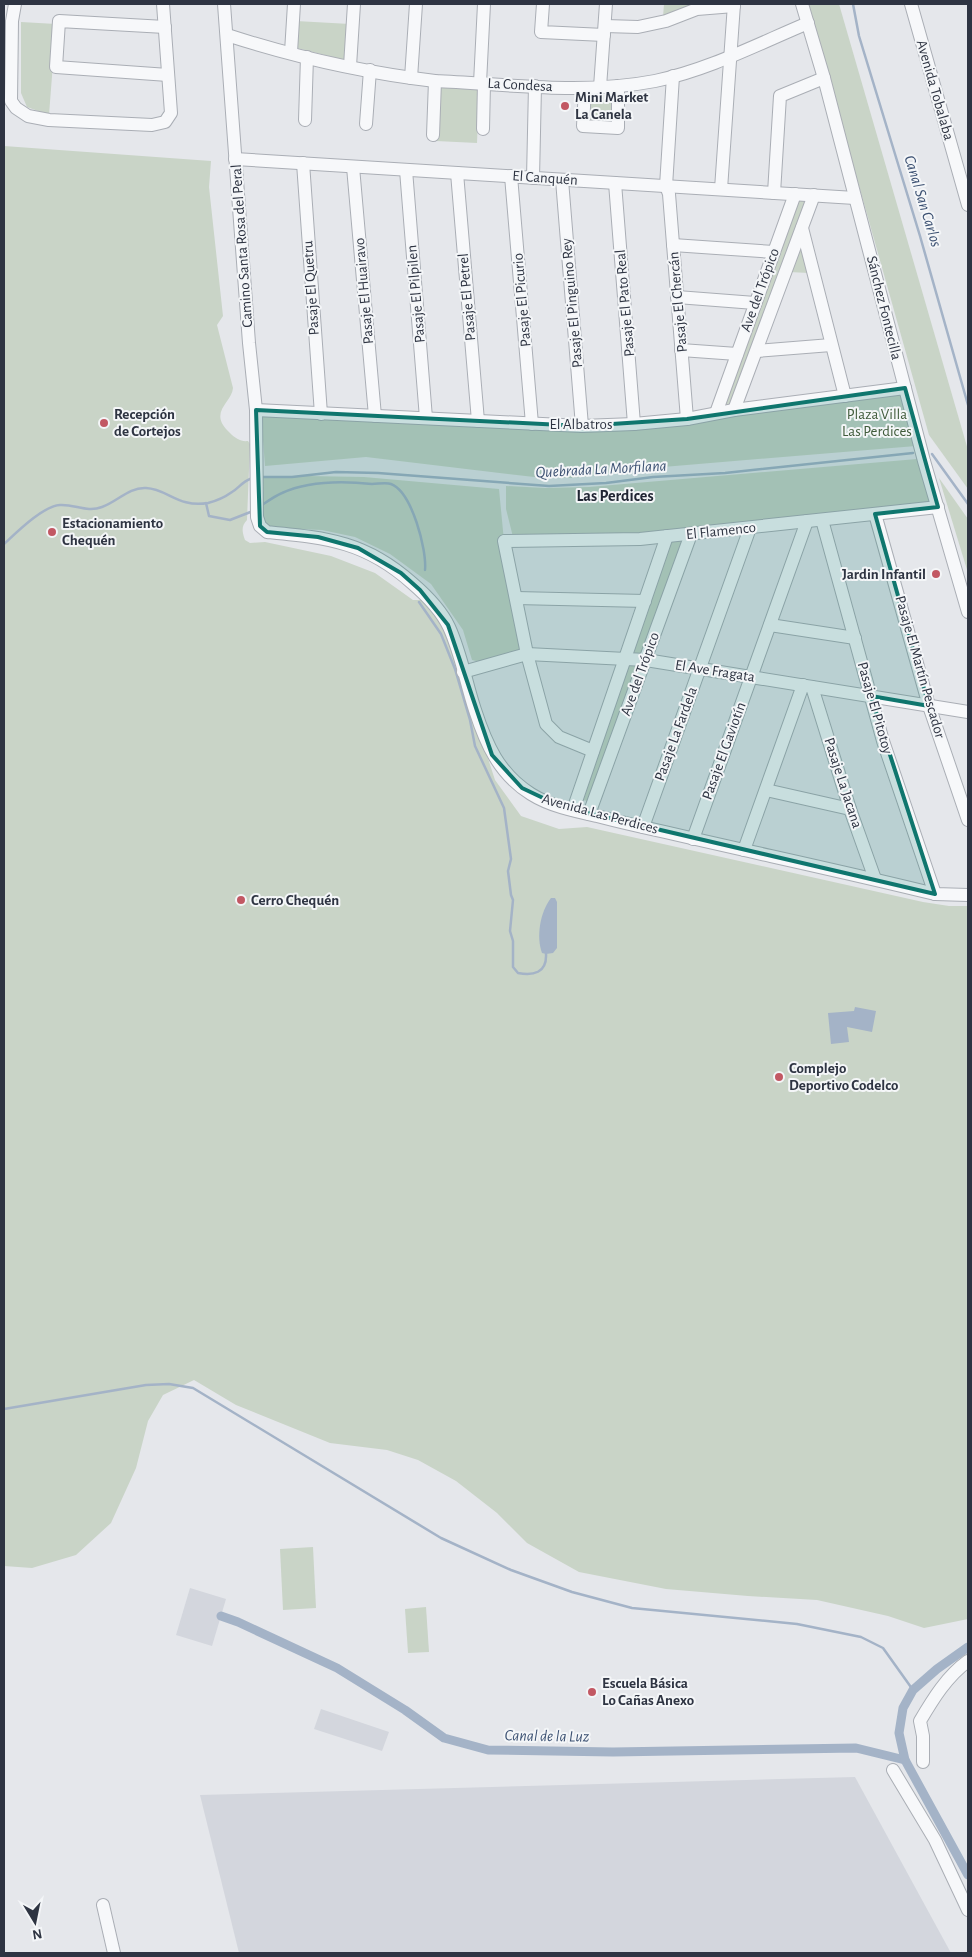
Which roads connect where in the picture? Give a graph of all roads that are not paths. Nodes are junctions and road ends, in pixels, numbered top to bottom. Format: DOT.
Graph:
graph roads {
  1 [pos="15,4"];
  2 [pos="163,4"];
  3 [pos="224,4"];
  4 [pos="294,4"];
  5 [pos="354,4"];
  6 [pos="416,4"];
  7 [pos="484,4"];
  8 [pos="543,4"];
  9 [pos="606,4"];
  10 [pos="802,4"];
  11 [pos="911,4"];
  12 [pos="734,5"];
  13 [pos="808,23"];
  14 [pos="165,27"];
  15 [pos="604,30"];
  16 [pos="227,35"];
  17 [pos="291,52"];
  18 [pos="731,56"];
  19 [pos="307,57"];
  20 [pos="350,66"];
  21 [pos="370,70"];
  22 [pos="168,75"];
  23 [pos="673,76"];
  24 [pos="411,78"];
  25 [pos="824,78"];
  26 [pos="435,81"];
  27 [pos="482,83"];
  28 [pos="535,86"];
  29 [pos="618,86"];
  30 [pos="600,87"];
  31 [pos="585,88"];
  32 [pos="305,120"];
  33 [pos="366,124"];
  34 [pos="483,129"];
  35 [pos="433,135"];
  36 [pos="235,159"];
  37 [pos="303,163"];
  38 [pos="353,166"];
  39 [pos="406,170"];
  40 [pos="457,173"];
  41 [pos="512,176"];
  42 [pos="533,178"];
  43 [pos="562,180"];
  44 [pos="615,183"];
  45 [pos="666,186"];
  46 [pos="721,189"];
  47 [pos="774,193"];
  48 [pos="794,194"];
  49 [pos="814,195"];
  50 [pos="855,198"];
  51 [pos="968,205"];
  52 [pos="802,228"];
  53 [pos="673,245"];
  54 [pos="774,252"];
  55 [pos="677,297"];
  56 [pos="755,303"];
  57 [pos="831,345"];
  58 [pos="681,350"];
  59 [pos="757,351"];
  60 [pos="737,354"];
  61 [pos="905,388"];
  62 [pos="845,396"];
  63 [pos="256,410"];
  64 [pos="734,410"];
  65 [pos="716,413"];
  66 [pos="321,414"];
  67 [pos="375,416"];
  68 [pos="426,418"];
  69 [pos="687,418"];
  70 [pos="478,421"];
  71 [pos="532,424"];
  72 [pos="634,424"];
  73 [pos="582,426"];
  74 [pos="256,488"];
  75 [pos="938,507"];
  76 [pos="875,514"];
  77 [pos="822,520"];
  78 [pos="807,521"];
  79 [pos="750,528"];
  80 [pos="691,534"];
  81 [pos="667,536"];
  82 [pos="516,598"];
  83 [pos="645,601"];
  84 [pos="968,612"];
  85 [pos="770,625"];
  86 [pos="855,638"];
  87 [pos="526,654"];
  88 [pos="625,658"];
  89 [pos="646,660"];
  90 [pos="699,669"];
  91 [pos="463,672"];
  92 [pos="751,677"];
  93 [pos="808,686"];
  94 [pos="871,696"];
  95 [pos="929,706"];
  96 [pos="968,712"];
  97 [pos="592,751"];
  98 [pos="766,790"];
  99 [pos="850,809"];
  100 [pos="573,810"];
  101 [pos="590,814"];
  102 [pos="968,820"];
  103 [pos="643,827"];
  104 [pos="693,839"];
  105 [pos="744,850"];
  106 [pos="875,879"];
  107 [pos="936,894"];
  108 [pos="968,895"];
  109 [pos="968,1661"];
  110 [pos="923,1762"];
  111 [pos="893,1770"];
  112 [pos="103,1905"];
  113 [pos="968,1910"];
  114 [pos="114,1953"];
  1 -- 22 [label="street"];
  2 -- 14 [label="street"];
  3 -- 16 [label="street, Camino Santa Rosa del Peral"];
  4 -- 17 [label="street"];
  5 -- 20 [label="street"];
  6 -- 24 [label="street"];
  7 -- 27 [label="street"];
  8 -- 15 [label="street"];
  9 -- 15 [label="street"];
  10 -- 13 [label="street, Sánchez Fontecilla"];
  11 -- 51 [label="street, Avenida Tobalaba"];
  12 -- 15 [label="street"];
  12 -- 18 [label="street"];
  13 -- 18 [label="street, La Condesa"];
  13 -- 25 [label="street, Sánchez Fontecilla"];
  14 -- 22 [label="street"];
  14 -- 22 [label="street"];
  15 -- 30 [label="street"];
  16 -- 17 [label="street, La Condesa"];
  16 -- 36 [label="street, Camino Santa Rosa del Peral"];
  17 -- 19 [label="street, La Condesa"];
  18 -- 23 [label="street, La Condesa"];
  18 -- 46 [label="street"];
  19 -- 20 [label="street, La Condesa"];
  19 -- 32 [label="street"];
  20 -- 21 [label="street, La Condesa"];
  21 -- 24 [label="street, La Condesa"];
  21 -- 33 [label="street"];
  23 -- 29 [label="street, La Condesa"];
  23 -- 45 [label="street, Pasaje El Chercán"];
  24 -- 26 [label="street, La Condesa"];
  25 -- 47 [label="street"];
  25 -- 50 [label="street, Sánchez Fontecilla"];
  26 -- 27 [label="street, La Condesa"];
  26 -- 35 [label="street"];
  27 -- 28 [label="street, La Condesa"];
  27 -- 34 [label="street"];
  28 -- 31 [label="street, La Condesa"];
  28 -- 42 [label="street"];
  29 -- 30 [label="street, La Condesa"];
  29 -- 31 [label="street"];
  30 -- 31 [label="street, La Condesa"];
  36 -- 37 [label="street, El Canquén"];
  36 -- 63 [label="street, Camino Santa Rosa del Peral"];
  37 -- 38 [label="street, El Canquén"];
  37 -- 66 [label="street, Pasaje El Quetru"];
  38 -- 39 [label="street, El Canquén"];
  38 -- 67 [label="street, Pasaje El Huairavo"];
  39 -- 40 [label="street, El Canquén"];
  39 -- 68 [label="street, Pasaje El Pilpilen"];
  40 -- 41 [label="street, El Canquén"];
  40 -- 70 [label="street, Pasaje El Petrel"];
  41 -- 42 [label="street, El Canquén"];
  41 -- 71 [label="street, Pasaje El Picurio"];
  42 -- 43 [label="street, El Canquén"];
  43 -- 44 [label="street, El Canquén"];
  43 -- 73 [label="street, Pasaje El Pinguino Rey"];
  44 -- 45 [label="street, El Canquén"];
  44 -- 72 [label="street, Pasaje El Pato Real"];
  45 -- 46 [label="street, El Canquén"];
  45 -- 53 [label="street, Pasaje El Chercán"];
  46 -- 47 [label="street, El Canquén"];
  47 -- 48 [label="street, El Canquén"];
  48 -- 49 [label="street, El Canquén"];
  48 -- 54 [label="street, Ave del Trópico"];
  49 -- 50 [label="street, El Canquén"];
  49 -- 52 [label="street, Ave del Trópico"];
  50 -- 61 [label="street, Sánchez Fontecilla"];
  52 -- 57 [label="street"];
  52 -- 59 [label="street, Ave del Trópico"];
  53 -- 54 [label="street"];
  53 -- 55 [label="street, Pasaje El Chercán"];
  54 -- 56 [label="street, Ave del Trópico"];
  55 -- 56 [label="street"];
  55 -- 58 [label="street, Pasaje El Chercán"];
  56 -- 60 [label="street, Ave del Trópico"];
  57 -- 59 [label="street"];
  57 -- 62 [label="street"];
  58 -- 60 [label="street"];
  58 -- 69 [label="street, Pasaje El Chercán"];
  59 -- 64 [label="street, Ave del Trópico"];
  60 -- 65 [label="street, Ave del Trópico"];
  61 -- 62 [label="street, El Albatros"];
  61 -- 75 [label="street, Sánchez Fontecilla"];
  62 -- 64 [label="street, El Albatros"];
  63 -- 66 [label="street, El Albatros"];
  63 -- 74 [label="street, Camino Santa Rosa del Peral"];
  64 -- 65 [label="street, El Albatros"];
  65 -- 69 [label="street, El Albatros"];
  66 -- 67 [label="street, El Albatros"];
  67 -- 68 [label="street, El Albatros"];
  68 -- 70 [label="street, El Albatros"];
  69 -- 72 [label="street, El Albatros"];
  70 -- 71 [label="street, El Albatros"];
  71 -- 73 [label="street, El Albatros"];
  72 -- 73 [label="street, El Albatros"];
  74 -- 91 [label="street, Avenida Las Perdices"];
  75 -- 76 [label="street, El Flamenco"];
  75 -- 84 [label="street, Sánchez Fontecilla"];
  76 -- 77 [label="street, El Flamenco"];
  76 -- 95 [label="street, Pasaje El Martín Pescador"];
  77 -- 78 [label="street, El Flamenco"];
  77 -- 86 [label="street, Pasaje El Pitotoy"];
  78 -- 79 [label="street, El Flamenco"];
  78 -- 85 [label="street, Pasaje El Gaviotín"];
  79 -- 80 [label="street, El Flamenco"];
  79 -- 90 [label="street, Pasaje La Fardela"];
  80 -- 81 [label="street, El Flamenco"];
  80 -- 89 [label="street, Ave del Trópico"];
  81 -- 82 [label="street, El Flamenco"];
  81 -- 83 [label="street, Ave del Trópico"];
  82 -- 83 [label="street"];
  82 -- 87 [label="street"];
  83 -- 88 [label="street, Ave del Trópico"];
  85 -- 86 [label="street"];
  85 -- 92 [label="street, Pasaje El Gaviotín"];
  86 -- 94 [label="street, Pasaje El Pitotoy"];
  87 -- 88 [label="street, El Ave Fragata"];
  87 -- 91 [label="street, El Ave Fragata"];
  87 -- 97 [label="street"];
  88 -- 89 [label="street, El Ave Fragata"];
  88 -- 97 [label="street, Ave del Trópico"];
  89 -- 90 [label="street, El Ave Fragata"];
  89 -- 101 [label="street, Ave del Trópico"];
  90 -- 92 [label="street, El Ave Fragata"];
  90 -- 103 [label="street, Pasaje La Fardela"];
  91 -- 100 [label="street, Avenida Las Perdices"];
  92 -- 93 [label="street, El Ave Fragata"];
  92 -- 104 [label="street, Pasaje El Gaviotín"];
  93 -- 94 [label="street, El Ave Fragata"];
  93 -- 98 [label="street"];
  93 -- 99 [label="street, Pasaje La Jacana"];
  94 -- 95 [label="street, El Ave Fragata"];
  94 -- 107 [label="street, Pasaje El Pitotoy"];
  95 -- 96 [label="street, El Ave Fragata"];
  95 -- 102 [label="street, Pasaje El Martín Pescador"];
  97 -- 100 [label="street, Ave del Trópico"];
  98 -- 99 [label="street"];
  98 -- 105 [label="street"];
  99 -- 106 [label="street, Pasaje La Jacana"];
  100 -- 101 [label="street, Avenida Las Perdices"];
  101 -- 103 [label="street, Avenida Las Perdices"];
  103 -- 104 [label="street, Avenida Las Perdices"];
  104 -- 105 [label="street, Avenida Las Perdices"];
  105 -- 106 [label="street, Avenida Las Perdices"];
  106 -- 107 [label="street, Avenida Las Perdices"];
  107 -- 108 [label="street, Avenida Las Perdices"];
  109 -- 110 [label="street"];
  111 -- 113 [label="street"];
  112 -- 114 [label="street"];
}
